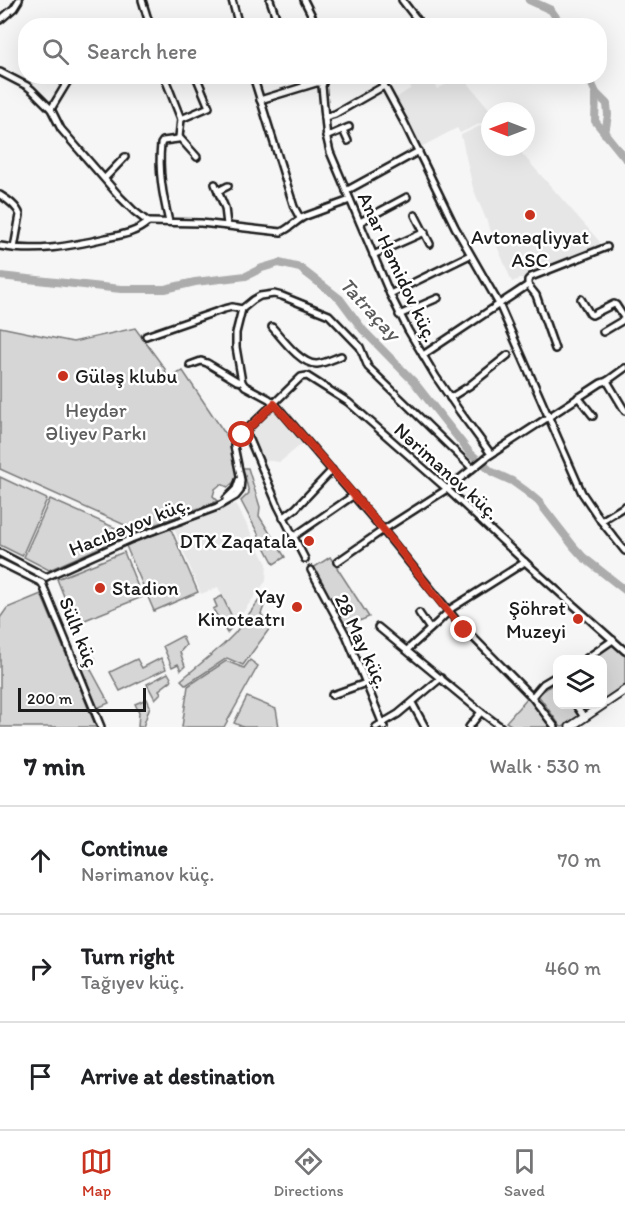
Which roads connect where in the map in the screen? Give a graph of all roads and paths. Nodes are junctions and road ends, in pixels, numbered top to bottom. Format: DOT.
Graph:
graph roads {
  1 [pos="19,0"];
  2 [pos="142,0"];
  3 [pos="232,0"];
  4 [pos="270,0"];
  5 [pos="304,0"];
  6 [pos="402,0"];
  7 [pos="148,18"];
  8 [pos="237,18"];
  9 [pos="276,18"];
  10 [pos="313,18"];
  11 [pos="416,18"];
  12 [pos="0,20"];
  13 [pos="0,72"];
  14 [pos="18,81"];
  15 [pos="23,84"];
  16 [pos="66,84"];
  17 [pos="167,84"];
  18 [pos="199,84"];
  19 [pos="255,84"];
  20 [pos="313,84"];
  21 [pos="323,84"];
  22 [pos="306,86"];
  23 [pos="384,86"];
  24 [pos="260,100"];
  25 [pos="51,109"];
  26 [pos="325,117"];
  27 [pos="181,119"];
  28 [pos="179,137"];
  29 [pos="326,137"];
  30 [pos="348,141"];
  31 [pos="419,151"];
  32 [pos="125,157"];
  33 [pos="197,157"];
  34 [pos="105,178"];
  35 [pos="215,184"];
  36 [pos="228,186"];
  37 [pos="218,191"];
  38 [pos="346,191"];
  39 [pos="0,195"];
  40 [pos="407,197"];
  41 [pos="350,200"];
  42 [pos="415,215"];
  43 [pos="300,218"];
  44 [pos="148,222"];
  45 [pos="169,222"];
  46 [pos="360,222"];
  47 [pos="227,225"];
  48 [pos="425,232"];
  49 [pos="430,244"];
  50 [pos="0,246"];
  51 [pos="607,247"];
  52 [pos="14,248"];
  53 [pos="373,255"];
  54 [pos="470,255"];
  55 [pos="528,285"];
  56 [pos="390,294"];
  57 [pos="438,298"];
  58 [pos="581,299"];
  59 [pos="499,304"];
  60 [pos="242,309"];
  61 [pos="399,315"];
  62 [pos="625,319"];
  63 [pos="272,327"];
  64 [pos="603,332"];
  65 [pos="146,336"];
  66 [pos="555,349"];
  67 [pos="508,354"];
  68 [pos="423,355"];
  69 [pos="341,356"];
  70 [pos="307,362"];
  71 [pos="190,365"];
  72 [pos="625,368"];
  73 [pos="307,376"];
  74 [pos="607,381"];
  75 [pos="243,382"];
  76 [pos="578,397"];
  77 [pos="450,398"];
  78 [pos="274,404"];
  79 [pos="625,411"];
  80 [pos="593,416"];
  81 [pos="549,417"];
  82 [pos="245,432"];
  83 [pos="489,455"];
  84 [pos="473,467"];
  85 [pos="332,470"];
  86 [pos="447,489"];
  87 [pos="354,495"];
  88 [pos="625,506"];
  89 [pos="283,518"];
  90 [pos="601,521"];
  91 [pos="383,530"];
  92 [pos="293,537"];
  93 [pos="625,551"];
  94 [pos="0,553"];
  95 [pos="305,559"];
  96 [pos="0,562"];
  97 [pos="337,562"];
  98 [pos="525,562"];
  99 [pos="310,570"];
  100 [pos="46,577"];
  101 [pos="42,583"];
  102 [pos="448,612"];
  103 [pos="419,613"];
  104 [pos="378,627"];
  105 [pos="430,629"];
  106 [pos="613,640"];
  107 [pos="407,650"];
  108 [pos="625,651"];
  109 [pos="591,655"];
  110 [pos="441,678"];
  111 [pos="553,678"];
  112 [pos="366,683"];
  113 [pos="625,690"];
  114 [pos="332,695"];
  115 [pos="532,697"];
  116 [pos="412,703"];
  117 [pos="579,709"];
  118 [pos="481,712"];
  119 [pos="584,717"];
  120 [pos="384,725"];
  121 [pos="101,727"];
  122 [pos="376,727"];
  123 [pos="426,727"];
  124 [pos="469,727"];
  125 [pos="501,727"];
  126 [pos="555,727"];
  127 [pos="570,727"];
  1 -- 12 [label="street"];
  2 -- 7 [label="street"];
  3 -- 8 [label="street"];
  4 -- 9 [label="street"];
  5 -- 10 [label="street"];
  6 -- 11 [label="street"];
  13 -- 14 [label="street"];
  15 -- 25 [label="street"];
  16 -- 25 [label="street"];
  17 -- 27 [label="street"];
  18 -- 27 [label="street"];
  19 -- 24 [label="street"];
  20 -- 22 [label="street"];
  21 -- 26 [label="street, Anar Həmidov küç."];
  22 -- 24 [label="street"];
  23 -- 26 [label="street"];
  23 -- 31 [label="street"];
  24 -- 43 [label="street"];
  25 -- 34 [label="street"];
  26 -- 29 [label="street, Anar Həmidov küç."];
  27 -- 28 [label="street"];
  28 -- 33 [label="street"];
  28 -- 45 [label="street"];
  29 -- 30 [label="street"];
  29 -- 38 [label="street, Anar Həmidov küç."];
  31 -- 38 [label="street"];
  31 -- 54 [label="street"];
  32 -- 34 [label="street"];
  34 -- 44 [label="street"];
  35 -- 37 [label="street"];
  36 -- 37 [label="street"];
  37 -- 47 [label="street"];
  38 -- 41 [label="street, Anar Həmidov küç."];
  39 -- 52 [label="street"];
  40 -- 46 [label="street"];
  41 -- 43 [label="street"];
  41 -- 46 [label="street, Anar Həmidov küç."];
  42 -- 48 [label="street"];
  43 -- 47 [label="street"];
  44 -- 45 [label="street"];
  44 -- 52 [label="street"];
  45 -- 47 [label="street"];
  46 -- 53 [label="street, Anar Həmidov küç."];
  48 -- 49 [label="street"];
  48 -- 53 [label="street"];
  50 -- 52 [label="street"];
  51 -- 55 [label="street"];
  53 -- 56 [label="street, Anar Həmidov küç."];
  54 -- 56 [label="street"];
  54 -- 59 [label="street"];
  55 -- 59 [label="street"];
  55 -- 66 [label="street"];
  56 -- 61 [label="street, Anar Həmidov küç."];
  57 -- 61 [label="street"];
  58 -- 62 [label="street"];
  59 -- 68 [label="street"];
  59 -- 81 [label="street"];
  60 -- 65 [label="street"];
  60 -- 75 [label="street"];
  60 -- 84 [label="street"];
  61 -- 68 [label="street, Anar Həmidov küç."];
  62 -- 64 [label="street"];
  63 -- 70 [label="street"];
  67 -- 77 [label="street"];
  68 -- 77 [label="street, Anar Həmidov küç."];
  69 -- 70 [label="street"];
  70 -- 73 [label="street"];
  71 -- 75 [label="street"];
  72 -- 74 [label="street"];
  73 -- 78 [label="street"];
  73 -- 86 [label="street, Nərimanov küç."];
  74 -- 76 [label="street"];
  74 -- 79 [label="street"];
  75 -- 78 [label="street"];
  76 -- 80 [label="street"];
  76 -- 81 [label="street"];
  77 -- 83 [label="street, Anar Həmidov küç."];
  78 -- 82 [label="street"];
  78 -- 85 [label="street"];
  81 -- 83 [label="street"];
  81 -- 90 [label="street"];
  82 -- 89 [label="street"];
  82 -- 100 [label="street, Hacıbəyov küç."];
  83 -- 84 [label="street"];
  84 -- 86 [label="street"];
  85 -- 87 [label="street"];
  85 -- 89 [label="street"];
  86 -- 91 [label="street"];
  86 -- 98 [label="street, Nərimanov küç."];
  87 -- 91 [label="street"];
  87 -- 92 [label="street"];
  88 -- 90 [label="street"];
  89 -- 92 [label="street"];
  90 -- 93 [label="street"];
  91 -- 97 [label="street"];
  91 -- 102 [label="street"];
  92 -- 95 [label="street"];
  94 -- 100 [label="street"];
  96 -- 101 [label="street"];
  98 -- 102 [label="street"];
  98 -- 106 [label="street, Nərimanov küç."];
  99 -- 112 [label="street, 28 May küç."];
  100 -- 101 [label="street"];
  101 -- 121 [label="street, Sülh küç"];
  102 -- 105 [label="street"];
  102 -- 115 [label="street"];
  103 -- 105 [label="street"];
  104 -- 107 [label="street"];
  105 -- 107 [label="street"];
  106 -- 108 [label="street, Nərimanov küç."];
  106 -- 109 [label="street"];
  107 -- 110 [label="street"];
  110 -- 116 [label="street"];
  110 -- 118 [label="street"];
  111 -- 115 [label="street"];
  112 -- 114 [label="street"];
  112 -- 120 [label="street, 28 May küç."];
  113 -- 119 [label="main road"];
  115 -- 126 [label="street"];
  116 -- 120 [label="street"];
  116 -- 123 [label="street"];
  117 -- 119 [label="street"];
  118 -- 124 [label="street"];
  118 -- 125 [label="street"];
  119 -- 127 [label="main road"];
  120 -- 122 [label="street"];
}
